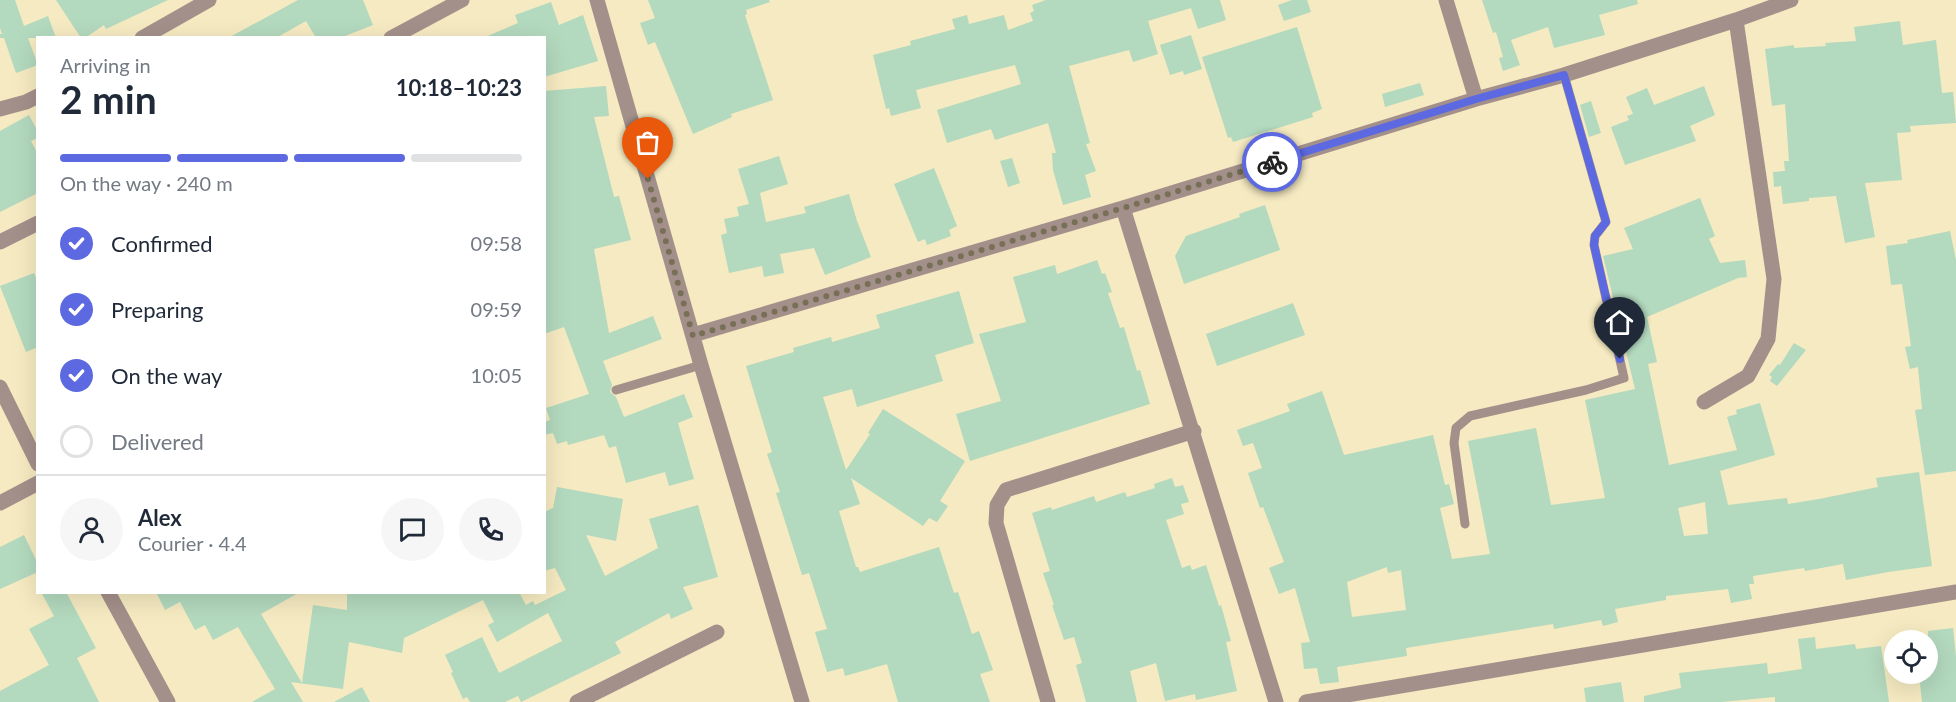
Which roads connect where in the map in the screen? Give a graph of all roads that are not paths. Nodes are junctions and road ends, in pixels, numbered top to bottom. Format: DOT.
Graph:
graph roads {
  1 [pos="209,0"];
  2 [pos="462,0"];
  3 [pos="597,0"];
  4 [pos="1446,0"];
  5 [pos="1791,0"];
  6 [pos="1737,20"];
  7 [pos="146,36"];
  8 [pos="396,36"];
  9 [pos="1564,75"];
  10 [pos="36,97"];
  11 [pos="1476,99"];
  12 [pos="0,109"];
  13 [pos="1123,208"];
  14 [pos="36,224"];
  15 [pos="0,242"];
  16 [pos="693,336"];
  17 [pos="701,364"];
  18 [pos="0,387"];
  19 [pos="616,390"];
  20 [pos="1704,402"];
  21 [pos="1194,431"];
  22 [pos="36,460"];
  23 [pos="36,484"];
  24 [pos="0,503"];
  25 [pos="1465,524"];
  26 [pos="1956,592"];
  27 [pos="109,594"];
  28 [pos="717,632"];
  29 [pos="168,702"];
  30 [pos="577,702"];
  31 [pos="802,702"];
  32 [pos="1048,702"];
  33 [pos="1276,702"];
  34 [pos="1306,702"];
  1 -- 7 [label="street"];
  2 -- 8 [label="street"];
  3 -- 16 [label="street"];
  4 -- 11 [label="street"];
  5 -- 6 [label="street"];
  6 -- 9 [label="street"];
  6 -- 20 [label="street"];
  9 -- 11 [label="street"];
  9 -- 25 [label="lane"];
  10 -- 12 [label="street"];
  11 -- 13 [label="street"];
  13 -- 16 [label="street"];
  13 -- 21 [label="street"];
  14 -- 15 [label="street"];
  16 -- 17 [label="street"];
  17 -- 19 [label="lane"];
  17 -- 31 [label="street"];
  18 -- 22 [label="street"];
  21 -- 32 [label="street"];
  21 -- 33 [label="street"];
  23 -- 24 [label="street"];
  26 -- 34 [label="street"];
  27 -- 29 [label="street"];
  28 -- 30 [label="street"];
}
